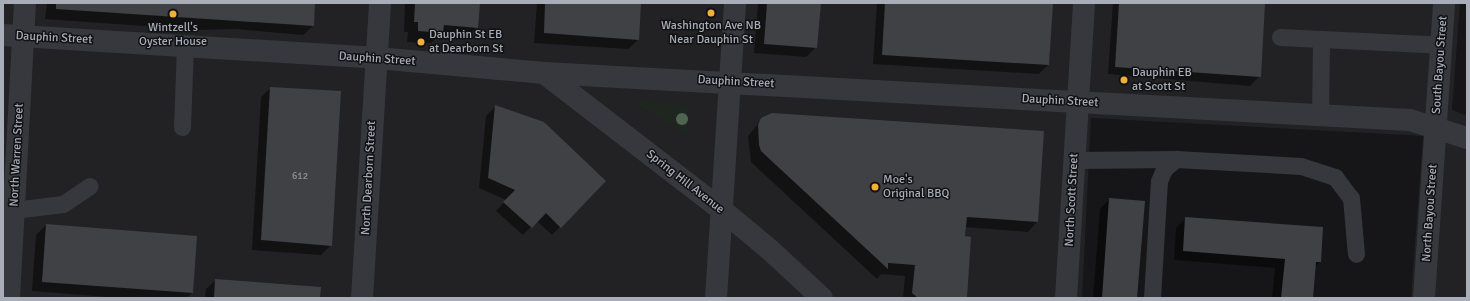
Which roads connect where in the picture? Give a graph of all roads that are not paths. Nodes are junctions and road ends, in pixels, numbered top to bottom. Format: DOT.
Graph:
graph roads {
  1 [pos="26,3"];
  2 [pos="380,3"];
  3 [pos="735,3"];
  4 [pos="1084,3"];
  5 [pos="1444,3"];
  6 [pos="13,35"];
  7 [pos="1280,37"];
  8 [pos="1321,39"];
  9 [pos="1441,45"];
  10 [pos="185,46"];
  11 [pos="377,58"];
  12 [pos="544,73"];
  13 [pos="731,82"];
  14 [pos="1078,102"];
  15 [pos="1320,115"];
  16 [pos="182,127"];
  17 [pos="1436,127"];
  18 [pos="1467,138"];
  19 [pos="1176,159"];
  20 [pos="1074,160"];
  21 [pos="90,186"];
  22 [pos="14,210"];
  23 [pos="722,210"];
  24 [pos="1356,254"];
  25 [pos="9,298"];
  26 [pos="362,298"];
  27 [pos="716,298"];
  28 [pos="822,298"];
  29 [pos="1066,298"];
  30 [pos="1152,298"];
  31 [pos="1424,298"];
  1 -- 6 [label="street, North Warren Street"];
  2 -- 11 [label="street, North Dearborn Street"];
  3 -- 13 [label="street"];
  4 -- 14 [label="street, North Scott Street"];
  5 -- 9 [label="street, South Bayou Street"];
  6 -- 10 [label="street, Dauphin Street"];
  6 -- 22 [label="street, North Warren Street"];
  7 -- 8 [label="lane"];
  8 -- 9 [label="lane"];
  8 -- 15 [label="lane"];
  9 -- 17 [label="street, South Bayou Street"];
  10 -- 11 [label="street, Dauphin Street"];
  10 -- 16 [label="lane"];
  11 -- 12 [label="street, Dauphin Street"];
  11 -- 26 [label="street, North Dearborn Street"];
  12 -- 13 [label="street, Dauphin Street"];
  12 -- 23 [label="street, Spring Hill Avenue"];
  13 -- 14 [label="street, Dauphin Street"];
  13 -- 23 [label="street"];
  14 -- 15 [label="street, Dauphin Street"];
  14 -- 20 [label="street, North Scott Street"];
  15 -- 17 [label="street, Dauphin Street"];
  17 -- 18 [label="street, Dauphin Street"];
  17 -- 31 [label="street, North Bayou Street"];
  19 -- 20 [label="lane"];
  19 -- 24 [label="lane"];
  19 -- 30 [label="lane"];
  20 -- 29 [label="street, North Scott Street"];
  21 -- 22 [label="lane"];
  22 -- 25 [label="street, North Warren Street"];
  23 -- 27 [label="street"];
  23 -- 28 [label="street, Spring Hill Avenue"];
}
